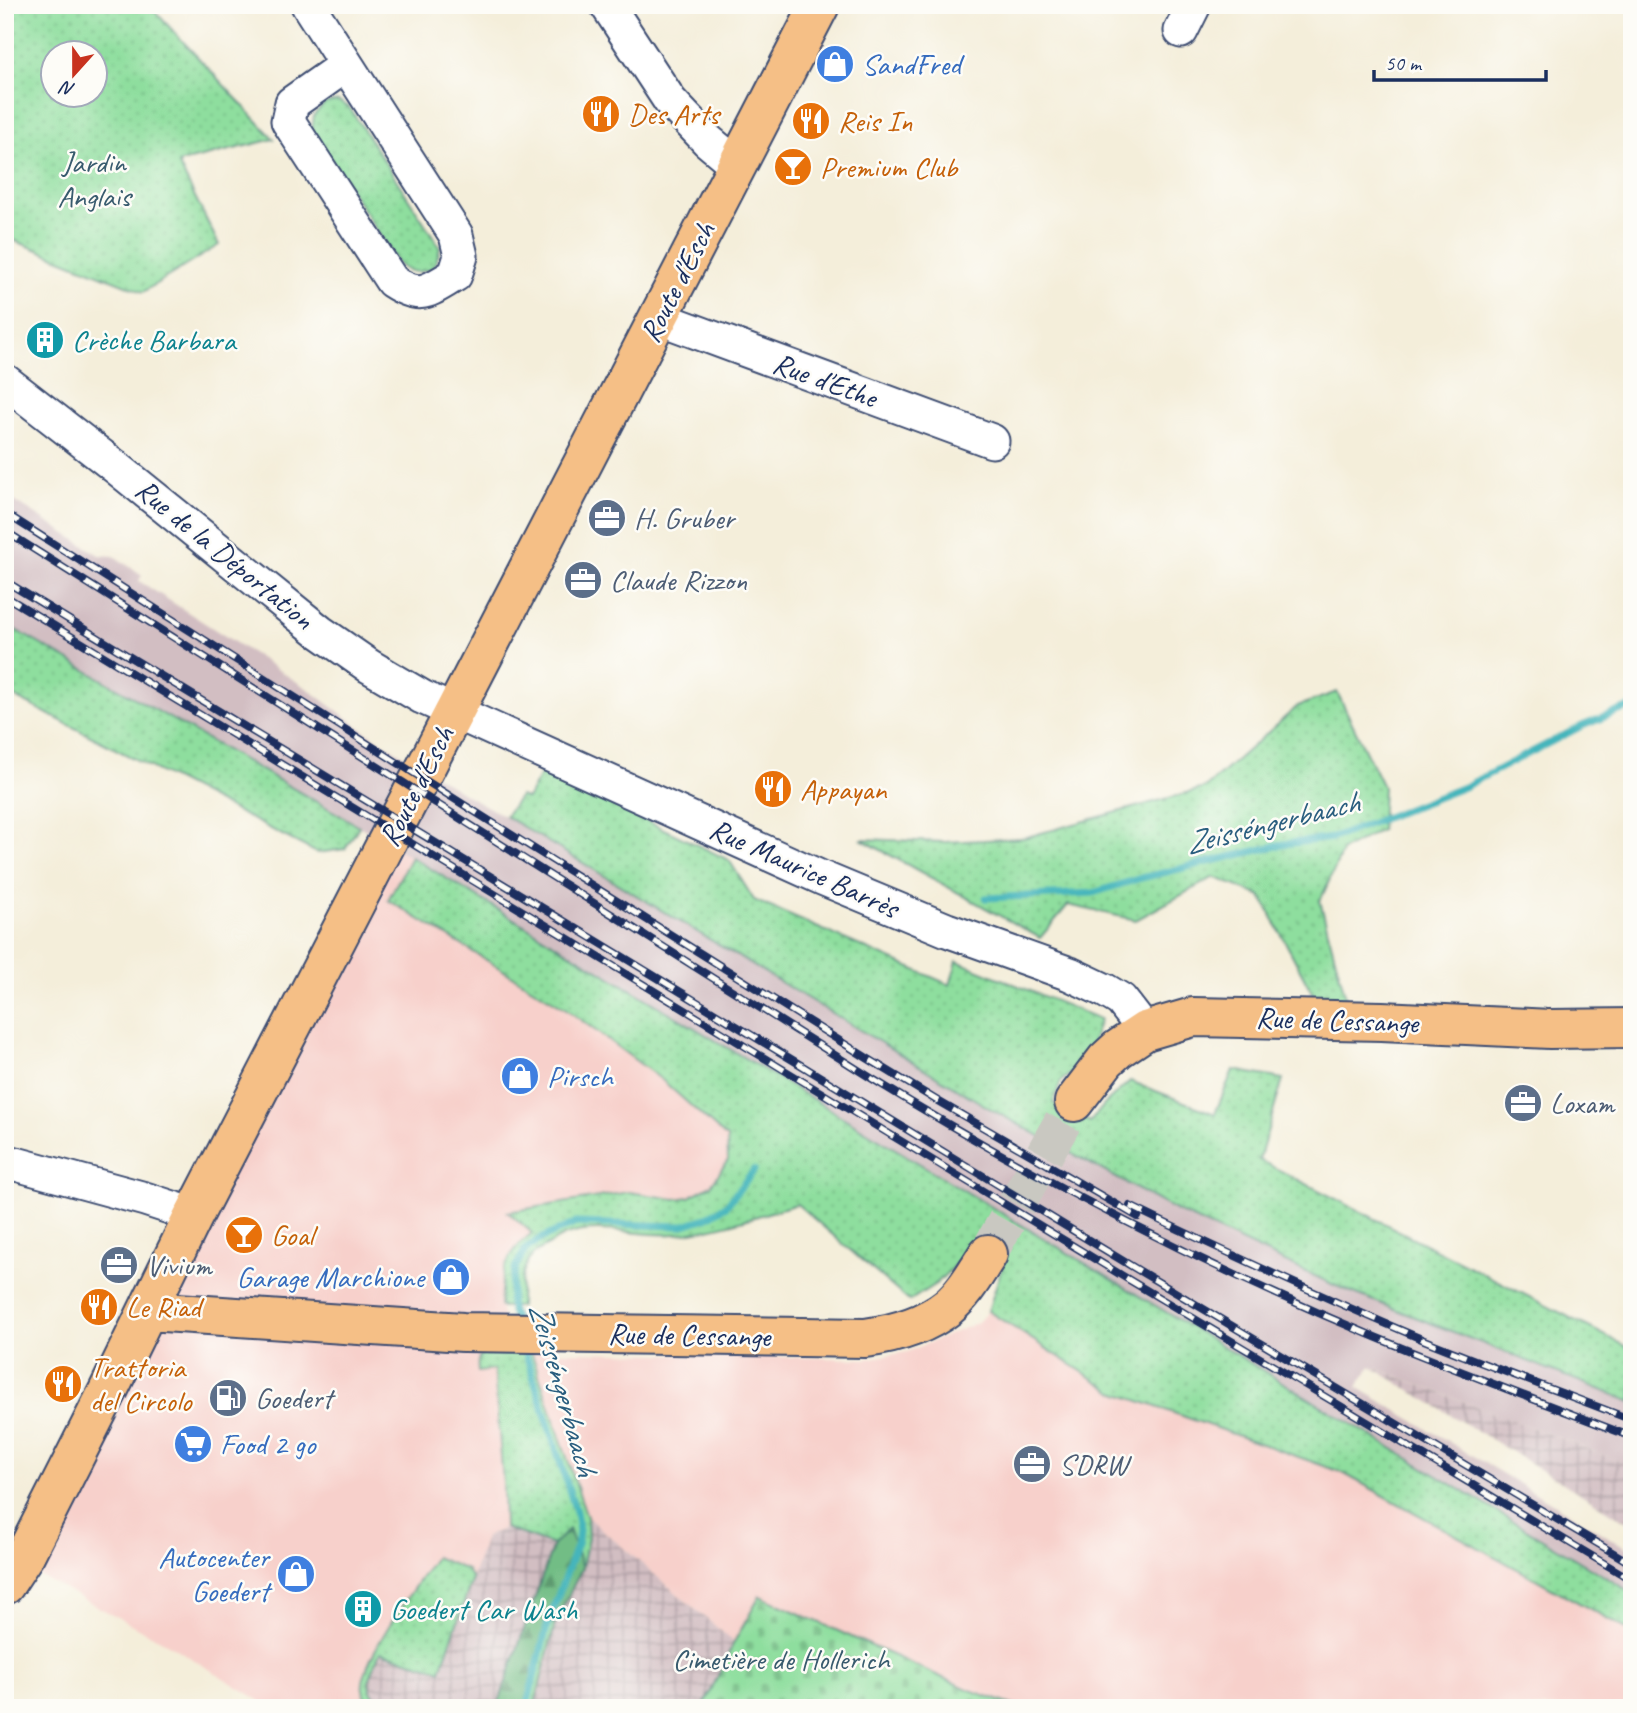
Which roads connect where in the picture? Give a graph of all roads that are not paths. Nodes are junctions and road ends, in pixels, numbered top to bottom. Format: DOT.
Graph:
graph roads {
  1 [pos="308,5"];
  2 [pos="607,5"];
  3 [pos="820,5"];
  4 [pos="346,65"];
  5 [pos="738,166"];
  6 [pos="659,318"];
  7 [pos="5,381"];
  8 [pos="992,440"];
  9 [pos="455,712"];
  10 [pos="1632,1028"];
  11 [pos="1145,1031"];
  12 [pos="1074,1102"];
  13 [pos="5,1161"];
  14 [pos="194,1215"];
  15 [pos="988,1254"];
  16 [pos="148,1311"];
  17 [pos="8,1578"];
  1 -- 4 [label="street"];
  2 -- 5 [label="street"];
  3 -- 5 [label="main road, Route d'Esch"];
  4 -- 4 [label="street"];
  5 -- 6 [label="main road, Route d'Esch"];
  6 -- 8 [label="street, Rue d'Ethe"];
  6 -- 9 [label="main road, Route d'Esch"];
  7 -- 9 [label="street, Rue de la Déportation"];
  9 -- 11 [label="street, Rue Maurice Barrès"];
  9 -- 14 [label="main road, Route d'Esch"];
  10 -- 11 [label="main road, Rue de Cessange"];
  11 -- 12 [label="main road, Rue de Cessange"];
  13 -- 14 [label="street"];
  14 -- 16 [label="main road, Route d'Esch"];
  15 -- 16 [label="main road, Rue de Cessange"];
  16 -- 17 [label="main road, Route d'Esch"];
}
